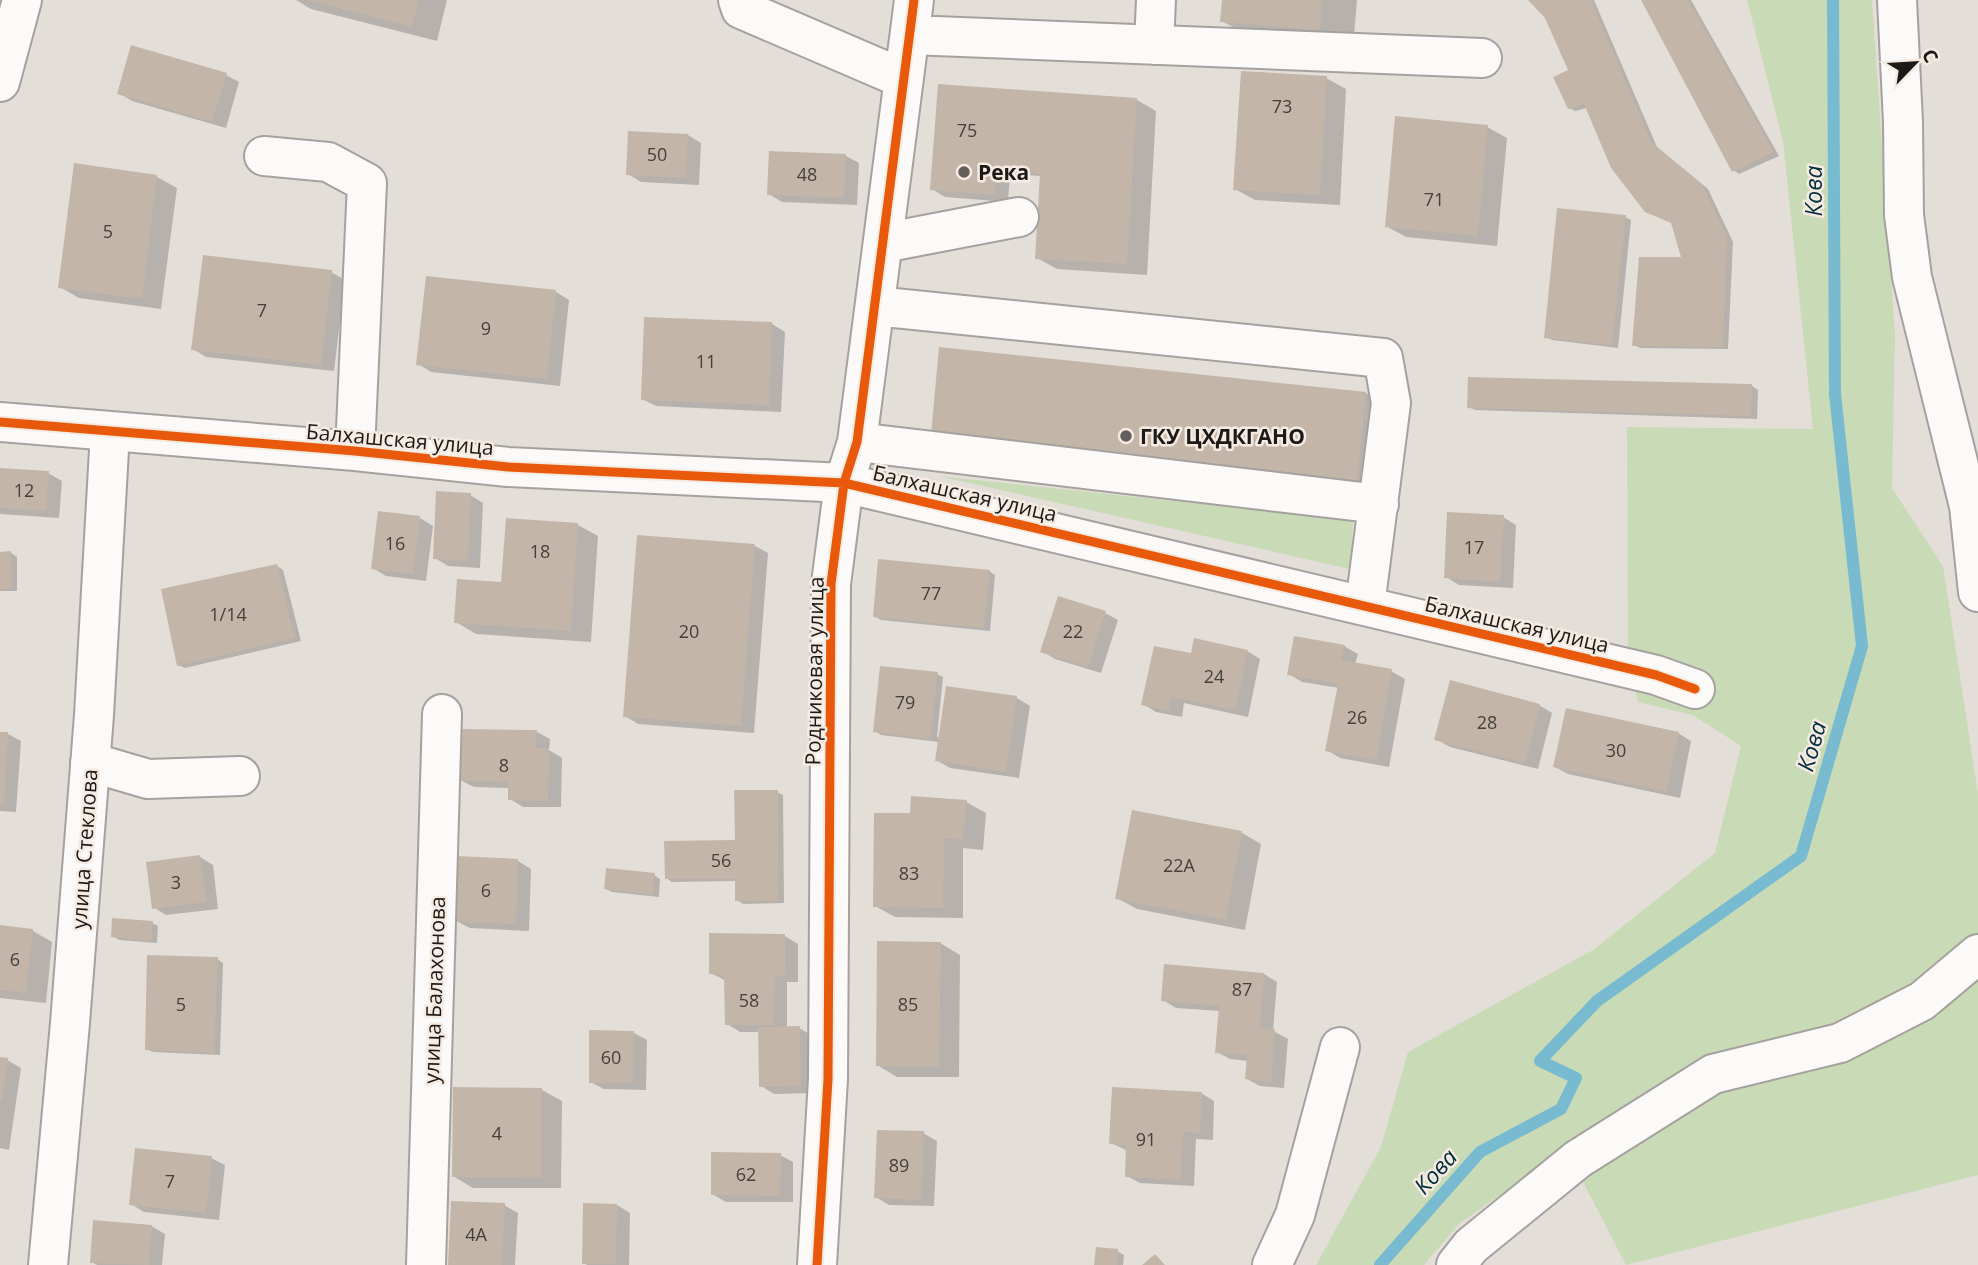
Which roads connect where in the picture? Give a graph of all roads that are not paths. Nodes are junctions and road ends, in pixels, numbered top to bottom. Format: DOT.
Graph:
graph roads {
  1 [pos="22,0"];
  2 [pos="738,0"];
  3 [pos="1156,0"];
  4 [pos="1896,0"];
  5 [pos="912,17"];
  6 [pos="1154,45"];
  7 [pos="1482,58"];
  8 [pos="904,79"];
  9 [pos="0,82"];
  10 [pos="264,156"];
  11 [pos="1019,217"];
  12 [pos="883,243"];
  13 [pos="875,306"];
  14 [pos="0,422"];
  15 [pos="110,432"];
  16 [pos="857,442"];
  17 [pos="355,452"];
  18 [pos="844,483"];
  19 [pos="1379,504"];
  20 [pos="1978,592"];
  21 [pos="1365,606"];
  22 [pos="1695,690"];
  23 [pos="442,714"];
  24 [pos="90,762"];
  25 [pos="240,776"];
  26 [pos="1978,954"];
  27 [pos="1340,1047"];
  28 [pos="48,1265"];
  29 [pos="426,1265"];
  30 [pos="817,1265"];
  31 [pos="1272,1265"];
  32 [pos="1456,1265"];
  1 -- 9 [label="street"];
  2 -- 8 [label="street"];
  3 -- 6 [label="street"];
  4 -- 20 [label="street"];
  5 -- 6 [label="street"];
  5 -- 8 [label="street, Родниковая улица"];
  6 -- 7 [label="street"];
  8 -- 12 [label="street, Родниковая улица"];
  10 -- 17 [label="street"];
  11 -- 12 [label="street"];
  12 -- 13 [label="street, Родниковая улица"];
  13 -- 16 [label="street, Родниковая улица"];
  13 -- 19 [label="street"];
  14 -- 15 [label="street, Балхашская улица"];
  15 -- 17 [label="street, Балхашская улица"];
  15 -- 24 [label="street, улица Стеклова"];
  16 -- 18 [label="street, Родниковая улица"];
  16 -- 19 [label="street"];
  17 -- 18 [label="street, Балхашская улица"];
  18 -- 21 [label="street, Балхашская улица"];
  18 -- 30 [label="street, Родниковая улица"];
  19 -- 21 [label="street"];
  21 -- 22 [label="street, Балхашская улица"];
  23 -- 29 [label="street, улица Балахонова"];
  24 -- 25 [label="street"];
  24 -- 28 [label="street, улица Стеклова"];
  26 -- 32 [label="street"];
  27 -- 31 [label="street"];
}
